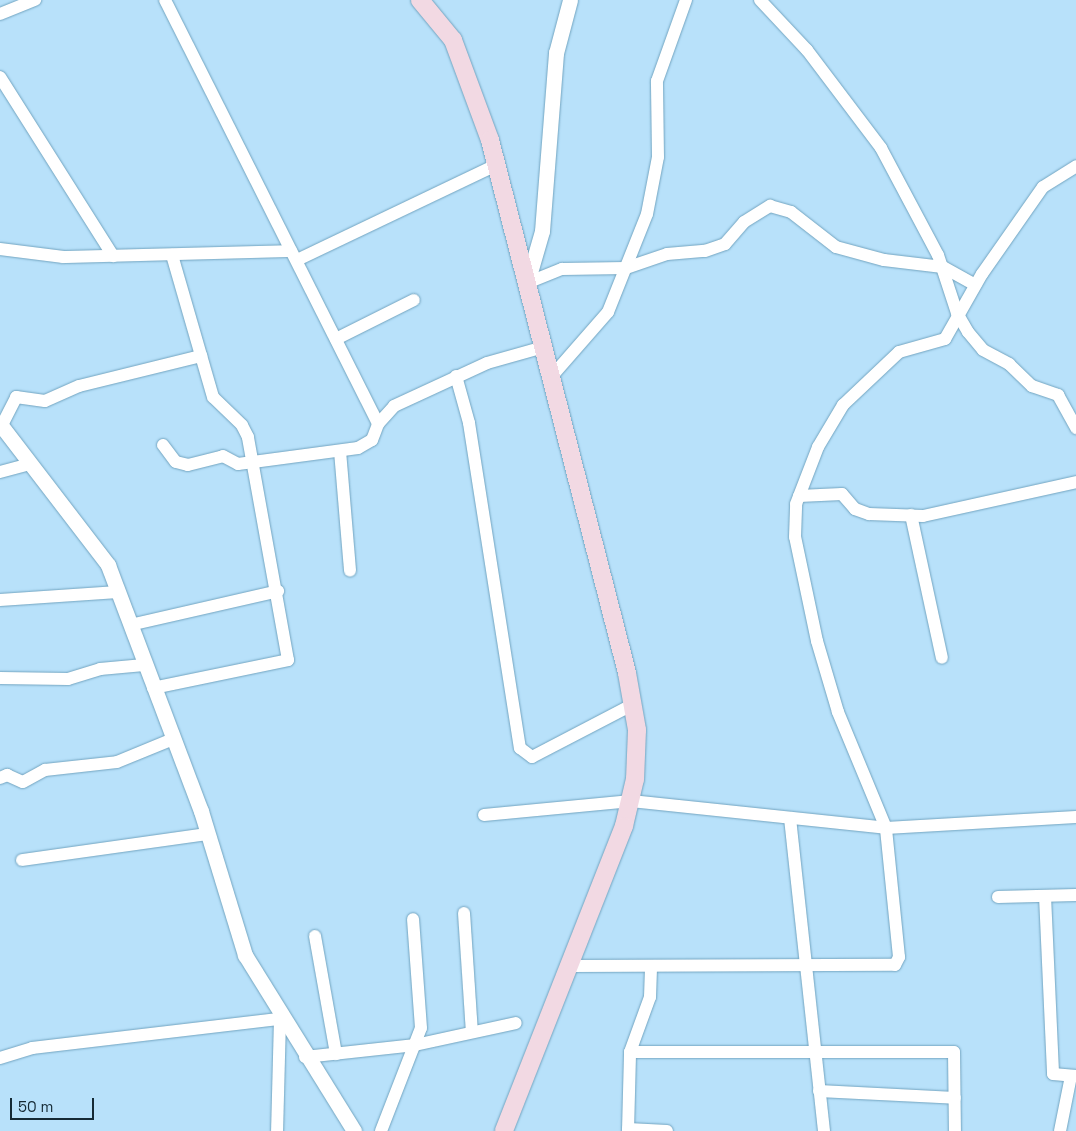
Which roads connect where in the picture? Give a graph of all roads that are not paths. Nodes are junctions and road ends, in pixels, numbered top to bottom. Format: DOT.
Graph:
graph roads {
  1 [pos="35,0"];
  2 [pos="165,0"];
  3 [pos="420,0"];
  4 [pos="570,0"];
  5 [pos="686,0"];
  6 [pos="760,0"];
  7 [pos="0,14"];
  8 [pos="0,77"];
  9 [pos="496,165"];
  10 [pos="1076,166"];
  11 [pos="0,250"];
  12 [pos="172,255"];
  13 [pos="294,255"];
  14 [pos="114,256"];
  15 [pos="943,267"];
  16 [pos="626,268"];
  17 [pos="527,283"];
  18 [pos="975,285"];
  19 [pos="414,300"];
  20 [pos="957,313"];
  21 [pos="336,339"];
  22 [pos="544,347"];
  23 [pos="201,356"];
  24 [pos="456,376"];
  25 [pos="552,376"];
  26 [pos="378,424"];
  27 [pos="1,428"];
  28 [pos="1076,428"];
  29 [pos="163,445"];
  30 [pos="340,451"];
  31 [pos="251,461"];
  32 [pos="30,464"];
  33 [pos="0,472"];
  34 [pos="1076,482"];
  35 [pos="799,496"];
  36 [pos="910,515"];
  37 [pos="350,571"];
  38 [pos="278,591"];
  39 [pos="118,592"];
  40 [pos="0,600"];
  41 [pos="130,625"];
  42 [pos="942,658"];
  43 [pos="144,665"];
  44 [pos="0,678"];
  45 [pos="153,688"];
  46 [pos="634,704"];
  47 [pos="173,739"];
  48 [pos="0,778"];
  49 [pos="631,801"];
  50 [pos="484,815"];
  51 [pos="1076,817"];
  52 [pos="790,818"];
  53 [pos="886,828"];
  54 [pos="208,834"];
  55 [pos="22,860"];
  56 [pos="1076,895"];
  57 [pos="1045,896"];
  58 [pos="998,897"];
  59 [pos="464,913"];
  60 [pos="413,919"];
  61 [pos="314,936"];
  62 [pos="806,964"];
  63 [pos="570,966"];
  64 [pos="651,968"];
  65 [pos="280,1019"];
  66 [pos="516,1023"];
  67 [pos="472,1032"];
  68 [pos="415,1045"];
  69 [pos="630,1052"];
  70 [pos="815,1052"];
  71 [pos="336,1054"];
  72 [pos="305,1057"];
  73 [pos="0,1058"];
  74 [pos="1073,1076"];
  75 [pos="819,1091"];
  76 [pos="955,1098"];
  77 [pos="628,1130"];
  78 [pos="277,1131"];
  79 [pos="354,1131"];
  80 [pos="381,1131"];
  81 [pos="504,1131"];
  82 [pos="668,1131"];
  83 [pos="824,1131"];
  84 [pos="956,1131"];
  85 [pos="1060,1131"];
  1 -- 7 [label="street"];
  2 -- 13 [label="street"];
  3 -- 9 [label="main road"];
  4 -- 17 [label="street"];
  5 -- 16 [label="street"];
  6 -- 15 [label="street"];
  8 -- 14 [label="street"];
  9 -- 13 [label="street"];
  9 -- 17 [label="main road"];
  10 -- 18 [label="street"];
  11 -- 14 [label="street"];
  12 -- 13 [label="street"];
  12 -- 14 [label="street"];
  12 -- 23 [label="street"];
  13 -- 21 [label="street"];
  15 -- 16 [label="street"];
  15 -- 18 [label="street"];
  15 -- 20 [label="street"];
  16 -- 17 [label="street"];
  16 -- 25 [label="street"];
  17 -- 22 [label="main road"];
  18 -- 20 [label="street"];
  19 -- 21 [label="street"];
  20 -- 28 [label="street"];
  20 -- 35 [label="street"];
  21 -- 26 [label="street"];
  22 -- 24 [label="street"];
  22 -- 25 [label="main road"];
  23 -- 27 [label="street"];
  23 -- 31 [label="street"];
  24 -- 26 [label="street"];
  24 -- 46 [label="street"];
  25 -- 46 [label="main road"];
  26 -- 30 [label="street"];
  27 -- 32 [label="street"];
  29 -- 31 [label="street"];
  30 -- 31 [label="street"];
  30 -- 37 [label="street"];
  31 -- 38 [label="street"];
  32 -- 33 [label="street"];
  32 -- 39 [label="street"];
  34 -- 36 [label="street"];
  35 -- 36 [label="street"];
  35 -- 53 [label="street"];
  36 -- 42 [label="street"];
  38 -- 41 [label="street"];
  38 -- 45 [label="street"];
  39 -- 40 [label="street"];
  39 -- 41 [label="street"];
  41 -- 43 [label="street"];
  43 -- 44 [label="street"];
  43 -- 45 [label="street"];
  45 -- 47 [label="street"];
  46 -- 49 [label="main road"];
  47 -- 48 [label="street"];
  47 -- 54 [label="street"];
  49 -- 50 [label="street"];
  49 -- 52 [label="street"];
  49 -- 63 [label="main road"];
  51 -- 53 [label="street"];
  52 -- 53 [label="street"];
  52 -- 62 [label="street"];
  53 -- 62 [label="street"];
  54 -- 55 [label="street"];
  54 -- 65 [label="street"];
  56 -- 57 [label="street"];
  57 -- 58 [label="street"];
  57 -- 74 [label="street"];
  59 -- 67 [label="street"];
  60 -- 68 [label="street"];
  61 -- 71 [label="street"];
  62 -- 64 [label="street"];
  62 -- 70 [label="street"];
  63 -- 64 [label="street"];
  63 -- 81 [label="main road"];
  64 -- 69 [label="street"];
  65 -- 72 [label="street"];
  65 -- 73 [label="street"];
  65 -- 78 [label="street"];
  66 -- 67 [label="street"];
  67 -- 68 [label="street"];
  68 -- 71 [label="street"];
  68 -- 80 [label="street"];
  69 -- 70 [label="street"];
  69 -- 77 [label="street"];
  70 -- 75 [label="street"];
  70 -- 76 [label="street"];
  71 -- 72 [label="street"];
  72 -- 79 [label="street"];
  74 -- 85 [label="street"];
  75 -- 76 [label="street"];
  75 -- 83 [label="street"];
  76 -- 84 [label="street"];
  77 -- 82 [label="street"];
}
